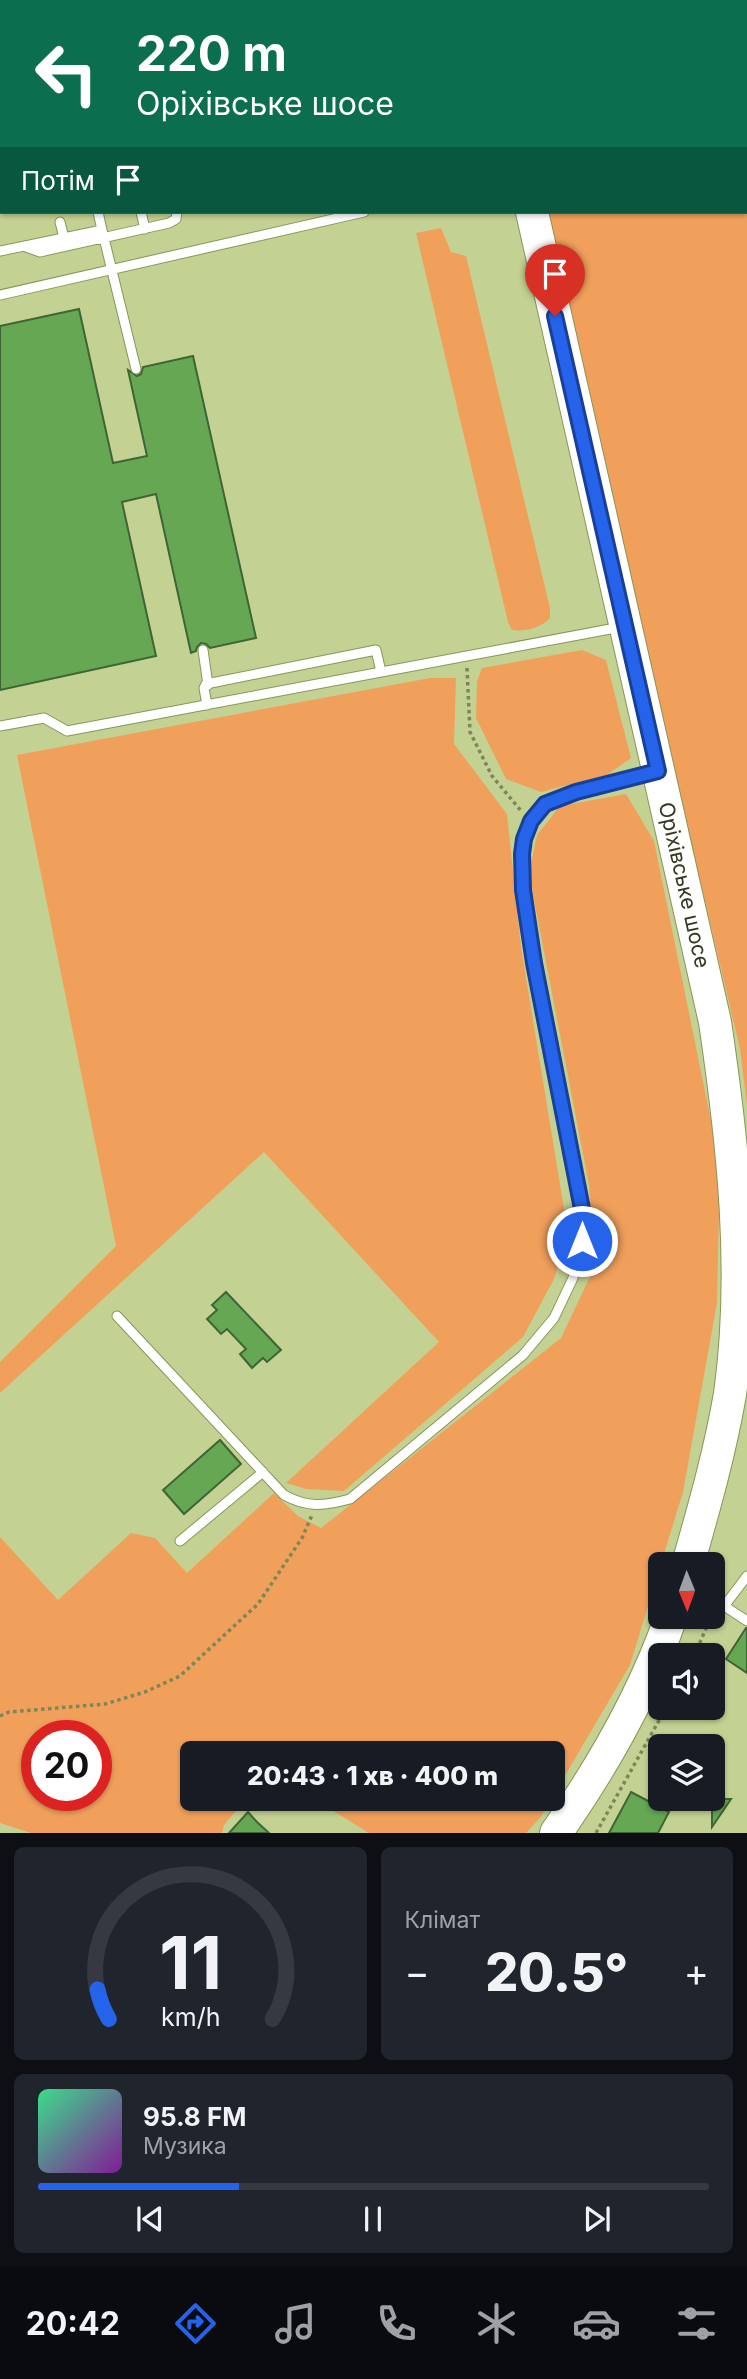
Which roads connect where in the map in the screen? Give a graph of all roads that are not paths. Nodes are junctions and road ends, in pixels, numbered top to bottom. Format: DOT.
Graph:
graph roads {
  1 [pos="98,214"];
  2 [pos="141,214"];
  3 [pos="177,214"];
  4 [pos="355,214"];
  5 [pos="531,214"];
  6 [pos="60,222"];
  7 [pos="145,229"];
  8 [pos="102,235"];
  9 [pos="64,238"];
  10 [pos="25,246"];
  11 [pos="0,251"];
  12 [pos="113,270"];
  13 [pos="0,295"];
  14 [pos="136,369"];
  15 [pos="625,627"];
  16 [pos="203,650"];
  17 [pos="381,673"];
  18 [pos="208,685"];
  19 [pos="207,705"];
  20 [pos="0,726"];
  21 [pos="658,771"];
  22 [pos="117,1316"];
  23 [pos="263,1472"];
  24 [pos="180,1541"];
  25 [pos="692,1552"];
  26 [pos="747,1576"];
  27 [pos="725,1605"];
  28 [pos="747,1620"];
  29 [pos="666,1629"];
  30 [pos="555,1833"];
  1 -- 8 [label="lane"];
  2 -- 7 [label="lane"];
  3 -- 7 [label="lane"];
  4 -- 12 [label="lane"];
  5 -- 15 [label="highway, Оріхівське шосе"];
  6 -- 9 [label="lane"];
  7 -- 8 [label="lane"];
  8 -- 9 [label="lane"];
  8 -- 10 [label="lane"];
  8 -- 12 [label="lane"];
  9 -- 10 [label="lane"];
  10 -- 11 [label="lane"];
  12 -- 13 [label="lane"];
  12 -- 14 [label="lane"];
  15 -- 17 [label="lane"];
  15 -- 21 [label="highway, Оріхівське шосе"];
  16 -- 18 [label="lane"];
  17 -- 18 [label="lane"];
  17 -- 19 [label="lane"];
  18 -- 19 [label="lane"];
  19 -- 20 [label="lane"];
  21 -- 23 [label="lane"];
  21 -- 25 [label="highway, Оріхівське шосе"];
  22 -- 23 [label="lane"];
  23 -- 24 [label="lane"];
  26 -- 27 [label="lane"];
  27 -- 28 [label="lane"];
  29 -- 30 [label="highway"];
}
